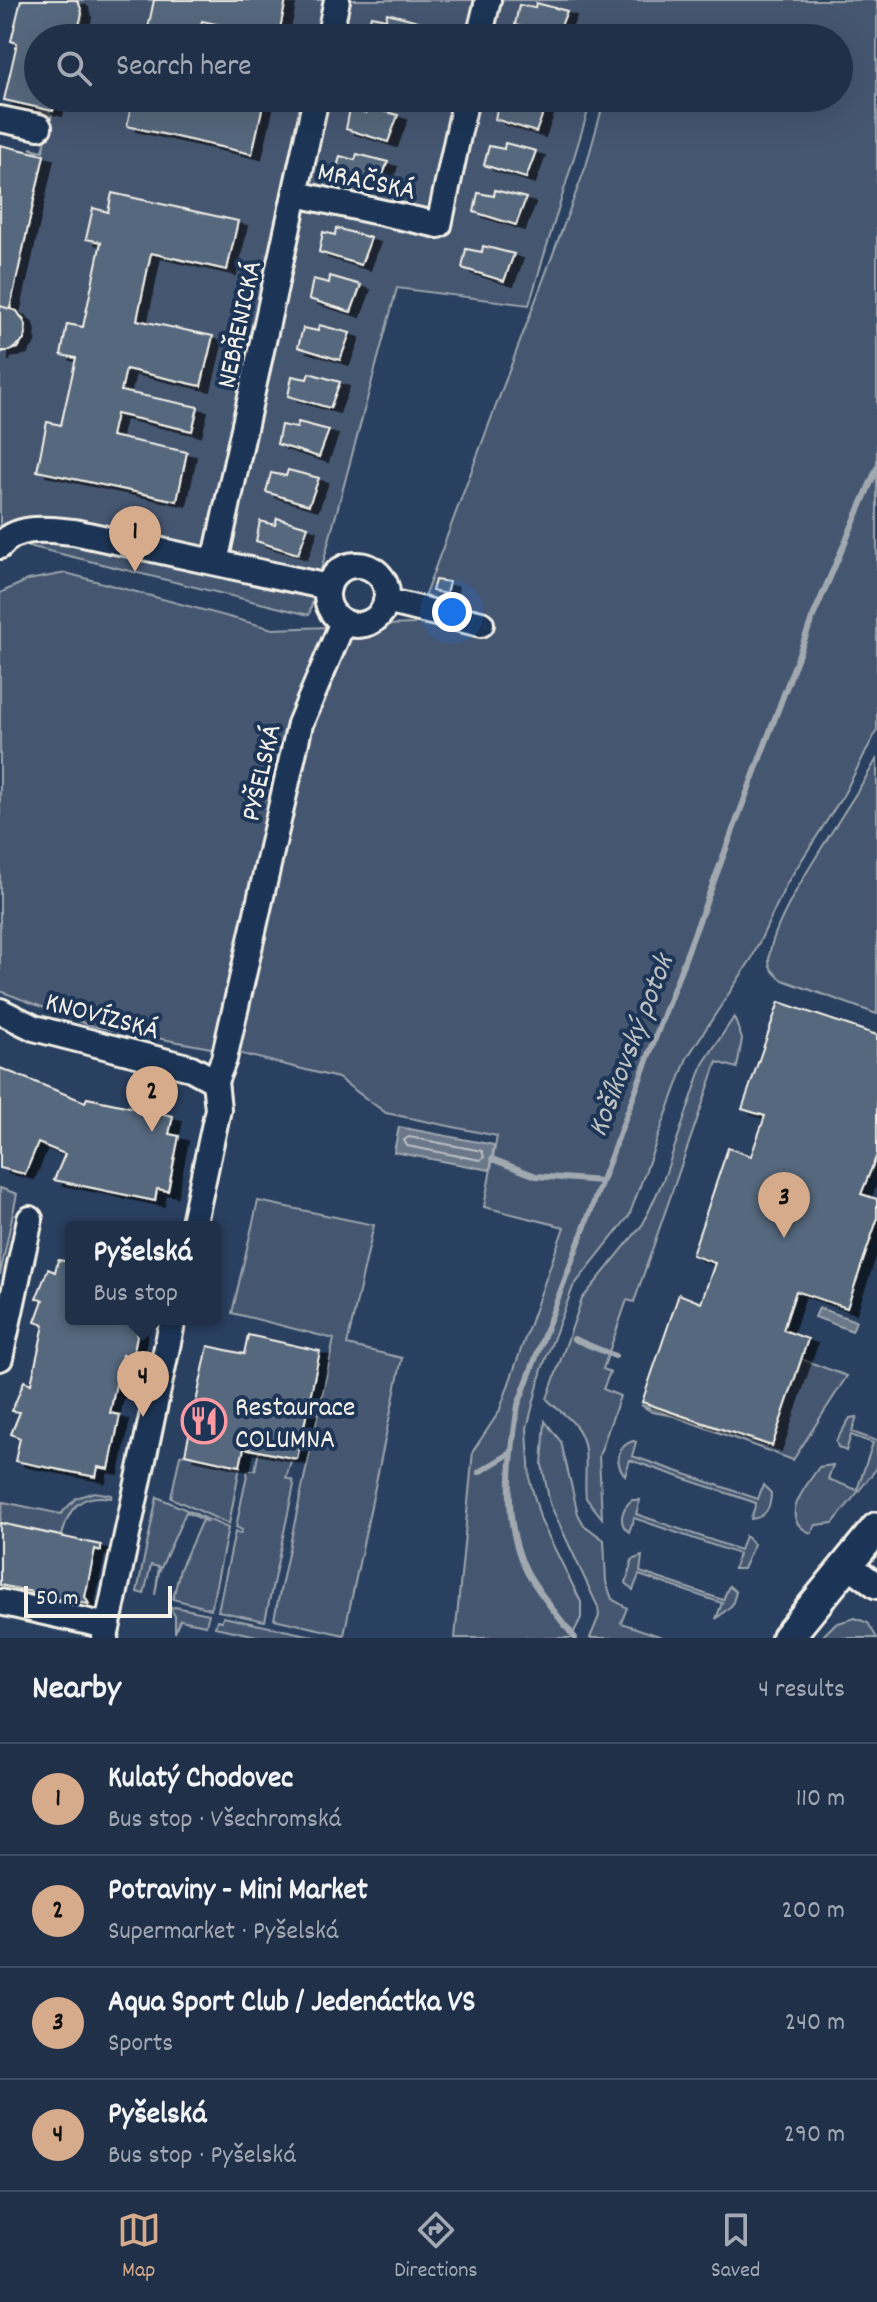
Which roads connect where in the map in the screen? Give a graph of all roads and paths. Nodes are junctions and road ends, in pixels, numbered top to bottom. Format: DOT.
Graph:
graph roads {
  1 [pos="337,0"];
  2 [pos="488,0"];
  3 [pos="332,24"];
  4 [pos="482,24"];
  5 [pos="313,112"];
  6 [pos="463,112"];
  7 [pos="0,119"];
  8 [pos="39,127"];
  9 [pos="296,194"];
  10 [pos="0,546"];
  11 [pos="215,562"];
  12 [pos="328,587"];
  13 [pos="386,601"];
  14 [pos="343,622"];
  15 [pos="481,624"];
  16 [pos="0,1011"];
  17 [pos="215,1081"];
  18 [pos="30,1219"];
  19 [pos="194,1221"];
  20 [pos="172,1325"];
  21 [pos="0,1358"];
  22 [pos="877,1528"];
  23 [pos="848,1564"];
  24 [pos="877,1586"];
  25 [pos="0,1602"];
  26 [pos="106,1632"];
  27 [pos="787,1638"];
  1 -- 3 [label="street"];
  2 -- 4 [label="street"];
  5 -- 9 [label="street, NEBŘENICKÁ"];
  6 -- 9 [label="street, MRAČSKÁ"];
  7 -- 8 [label="street"];
  9 -- 11 [label="street, NEBŘENICKÁ"];
  10 -- 11 [label="street"];
  11 -- 12 [label="street"];
  12 -- 13 [label="street"];
  12 -- 14 [label="street"];
  13 -- 14 [label="street"];
  13 -- 15 [label="street"];
  14 -- 17 [label="street, PYŠELSKÁ"];
  16 -- 17 [label="street, KNOVÍZSKÁ"];
  17 -- 19 [label="street, PYŠELSKÁ"];
  18 -- 21 [label="street"];
  20 -- 26 [label="street"];
  22 -- 23 [label="main road"];
  23 -- 24 [label="street"];
  23 -- 27 [label="main road"];
  25 -- 26 [label="street"];
}
